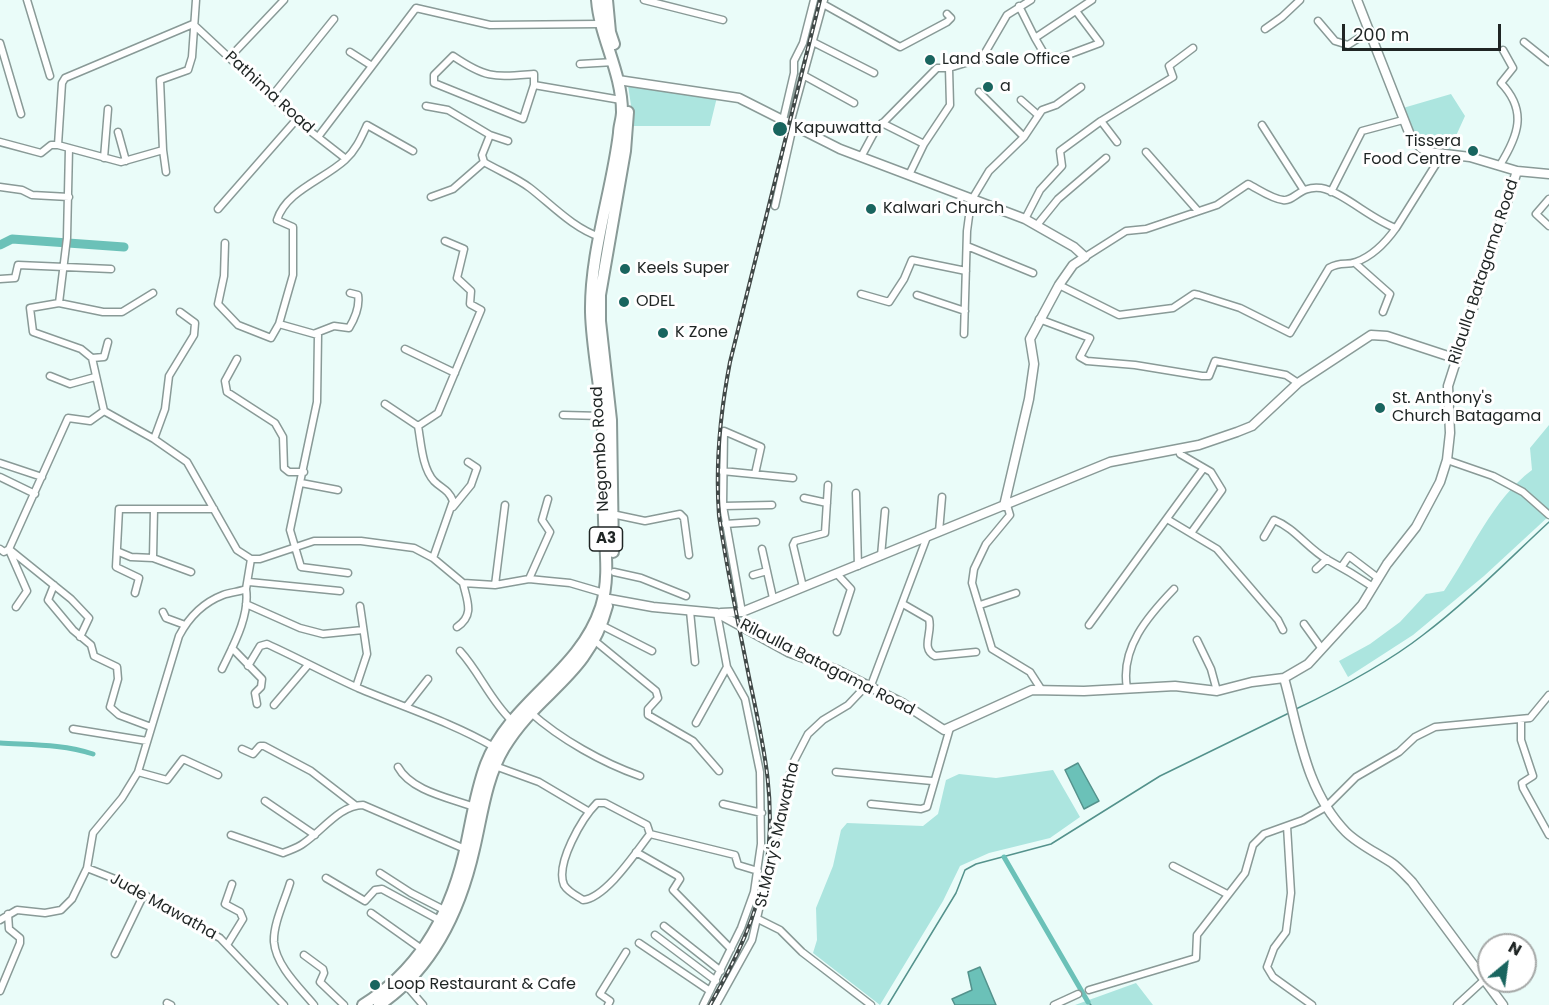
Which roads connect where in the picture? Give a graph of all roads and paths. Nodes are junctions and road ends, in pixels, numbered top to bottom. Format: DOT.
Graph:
graph roads {
  1 [pos="27,0"];
  2 [pos="196,0"];
  3 [pos="284,0"];
  4 [pos="413,0"];
  5 [pos="597,0"];
  6 [pos="607,0"];
  7 [pos="644,0"];
  8 [pos="814,0"];
  9 [pos="1030,0"];
  10 [pos="1092,0"];
  11 [pos="1300,0"];
  12 [pos="1357,0"];
  13 [pos="823,2"];
  14 [pos="1019,6"];
  15 [pos="416,8"];
  16 [pos="1076,11"];
  17 [pos="947,14"];
  18 [pos="334,19"];
  19 [pos="723,20"];
  20 [pos="1318,21"];
  21 [pos="193,24"];
  22 [pos="599,24"];
  23 [pos="1265,29"];
  24 [pos="1370,31"];
  25 [pos="1035,38"];
  26 [pos="0,42"];
  27 [pos="813,42"];
  28 [pos="1524,42"];
  29 [pos="1193,48"];
  30 [pos="1503,50"];
  31 [pos="350,52"];
  32 [pos="230,57"];
  33 [pos="614,62"];
  34 [pos="1549,62"];
  35 [pos="580,64"];
  36 [pos="372,66"];
  37 [pos="949,68"];
  38 [pos="874,73"];
  39 [pos="803,75"];
  40 [pos="50,76"];
  41 [pos="622,80"];
  42 [pos="534,85"];
  43 [pos="1081,87"];
  44 [pos="979,92"];
  45 [pos="272,96"];
  46 [pos="621,100"];
  47 [pos="1021,100"];
  48 [pos="854,103"];
  49 [pos="426,106"];
  50 [pos="108,109"];
  51 [pos="21,114"];
  52 [pos="1038,116"];
  53 [pos="296,120"];
  54 [pos="1403,120"];
  55 [pos="1101,121"];
  56 [pos="789,123"];
  57 [pos="882,123"];
  58 [pos="1262,125"];
  59 [pos="118,132"];
  60 [pos="490,135"];
  61 [pos="318,137"];
  62 [pos="1024,137"];
  63 [pos="508,141"];
  64 [pos="0,142"];
  65 [pos="1117,142"];
  66 [pos="924,144"];
  67 [pos="58,145"];
  68 [pos="69,148"];
  69 [pos="163,150"];
  70 [pos="413,151"];
  71 [pos="1146,153"];
  72 [pos="1443,153"];
  73 [pos="861,157"];
  74 [pos="104,158"];
  75 [pos="1106,158"];
  76 [pos="346,159"];
  77 [pos="126,161"];
  78 [pos="484,162"];
  79 [pos="1500,165"];
  80 [pos="1517,171"];
  81 [pos="166,172"];
  82 [pos="1549,174"];
  83 [pos="909,175"];
  84 [pos="0,187"];
  85 [pos="1303,189"];
  86 [pos="1331,192"];
  87 [pos="69,196"];
  88 [pos="431,197"];
  89 [pos="1549,199"];
  90 [pos="971,201"];
  91 [pos="775,206"];
  92 [pos="218,209"];
  93 [pos="1198,211"];
  94 [pos="1025,219"];
  95 [pos="1037,225"];
  96 [pos="1549,226"];
  97 [pos="1396,228"];
  98 [pos="601,237"];
  99 [pos="445,241"];
  100 [pos="225,243"];
  101 [pos="967,246"];
  102 [pos="1085,257"];
  103 [pos="1355,263"];
  104 [pos="64,266"];
  105 [pos="111,269"];
  106 [pos="966,271"];
  107 [pos="1033,273"];
  108 [pos="0,279"];
  109 [pos="1059,285"];
  110 [pos="153,292"];
  111 [pos="350,293"];
  112 [pos="861,294"];
  113 [pos="918,295"];
  114 [pos="59,303"];
  115 [pos="965,311"];
  116 [pos="180,312"];
  117 [pos="1383,312"];
  118 [pos="1039,319"];
  119 [pos="279,324"];
  120 [pos="316,333"];
  121 [pos="964,334"];
  122 [pos="108,342"];
  123 [pos="405,349"];
  124 [pos="92,358"];
  125 [pos="237,359"];
  126 [pos="1457,359"];
  127 [pos="455,373"];
  128 [pos="50,376"];
  129 [pos="95,377"];
  130 [pos="1298,383"];
  131 [pos="385,404"];
  132 [pos="104,411"];
  133 [pos="563,415"];
  134 [pos="602,416"];
  135 [pos="418,426"];
  136 [pos="154,439"];
  137 [pos="1179,450"];
  138 [pos="1447,460"];
  139 [pos="468,462"];
  140 [pos="0,463"];
  141 [pos="1203,469"];
  142 [pos="722,471"];
  143 [pos="304,472"];
  144 [pos="755,474"];
  145 [pos="0,477"];
  146 [pos="42,477"];
  147 [pos="793,478"];
  148 [pos="301,483"];
  149 [pos="828,485"];
  150 [pos="338,489"];
  151 [pos="856,493"];
  152 [pos="35,494"];
  153 [pos="942,497"];
  154 [pos="804,498"];
  155 [pos="548,499"];
  156 [pos="827,503"];
  157 [pos="505,505"];
  158 [pos="772,505"];
  159 [pos="1006,505"];
  160 [pos="723,506"];
  161 [pos="453,507"];
  162 [pos="154,508"];
  163 [pos="214,509"];
  164 [pos="885,511"];
  165 [pos="612,514"];
  166 [pos="1549,515"];
  167 [pos="1167,519"];
  168 [pos="756,522"];
  169 [pos="724,524"];
  170 [pos="939,532"];
  171 [pos="1191,534"];
  172 [pos="927,537"];
  173 [pos="1264,537"];
  174 [pos="294,547"];
  175 [pos="0,549"];
  176 [pos="9,549"];
  177 [pos="762,549"];
  178 [pos="119,552"];
  179 [pos="689,555"];
  180 [pos="881,556"];
  181 [pos="153,558"];
  182 [pos="432,558"];
  183 [pos="250,559"];
  184 [pos="1327,559"];
  185 [pos="858,566"];
  186 [pos="1342,566"];
  187 [pos="1316,569"];
  188 [pos="767,571"];
  189 [pos="191,572"];
  190 [pos="614,572"];
  191 [pos="348,573"];
  192 [pos="753,575"];
  193 [pos="838,575"];
  194 [pos="529,579"];
  195 [pos="249,582"];
  196 [pos="464,583"];
  197 [pos="1375,583"];
  198 [pos="54,585"];
  199 [pos="495,585"];
  200 [pos="803,587"];
  201 [pos="246,589"];
  202 [pos="1174,589"];
  203 [pos="340,591"];
  204 [pos="135,593"];
  205 [pos="1016,593"];
  206 [pos="607,596"];
  207 [pos="686,596"];
  208 [pos="773,598"];
  209 [pos="246,604"];
  210 [pos="903,604"];
  211 [pos="980,604"];
  212 [pos="360,606"];
  213 [pos="16,607"];
  214 [pos="690,610"];
  215 [pos="163,612"];
  216 [pos="742,612"];
  217 [pos="717,613"];
  218 [pos="1304,624"];
  219 [pos="185,625"];
  220 [pos="601,625"];
  221 [pos="1089,625"];
  222 [pos="457,627"];
  223 [pos="363,630"];
  224 [pos="1283,630"];
  225 [pos="837,632"];
  226 [pos="81,637"];
  227 [pos="1197,640"];
  228 [pos="595,641"];
  229 [pos="232,648"];
  230 [pos="1323,649"];
  231 [pos="460,651"];
  232 [pos="652,651"];
  233 [pos="976,652"];
  234 [pos="694,662"];
  235 [pos="308,665"];
  236 [pos="248,666"];
  237 [pos="728,667"];
  238 [pos="222,669"];
  239 [pos="1284,678"];
  240 [pos="428,679"];
  241 [pos="356,687"];
  242 [pos="868,687"];
  243 [pos="1127,688"];
  244 [pos="1041,689"];
  245 [pos="1217,691"];
  246 [pos="1549,696"];
  247 [pos="257,704"];
  248 [pos="274,705"];
  249 [pos="406,707"];
  250 [pos="530,712"];
  251 [pos="512,721"];
  252 [pos="1521,721"];
  253 [pos="696,723"];
  254 [pos="151,727"];
  255 [pos="950,728"];
  256 [pos="73,729"];
  257 [pos="147,741"];
  258 [pos="494,747"];
  259 [pos="242,749"];
  260 [pos="495,766"];
  261 [pos="398,767"];
  262 [pos="719,771"];
  263 [pos="138,772"];
  264 [pos="836,772"];
  265 [pos="218,775"];
  266 [pos="640,776"];
  267 [pos="932,781"];
  268 [pos="265,801"];
  269 [pos="723,804"];
  270 [pos="871,804"];
  271 [pos="355,805"];
  272 [pos="474,807"];
  273 [pos="1326,807"];
  274 [pos="588,811"];
  275 [pos="762,813"];
  276 [pos="1287,826"];
  277 [pos="650,834"];
  278 [pos="231,835"];
  279 [pos="315,835"];
  280 [pos="1549,835"];
  281 [pos="465,849"];
  282 [pos="636,852"];
  283 [pos="1173,866"];
  284 [pos="87,868"];
  285 [pos="758,871"];
  286 [pos="380,873"];
  287 [pos="326,878"];
  288 [pos="290,883"];
  289 [pos="232,884"];
  290 [pos="144,894"];
  291 [pos="1227,894"];
  292 [pos="371,913"];
  293 [pos="8,914"];
  294 [pos="444,916"];
  295 [pos="758,919"];
  296 [pos="0,920"];
  297 [pos="664,926"];
  298 [pos="656,934"];
  299 [pos="639,943"];
  300 [pos="227,945"];
  301 [pos="731,949"];
  302 [pos="423,950"];
  303 [pos="626,952"];
  304 [pos="115,954"];
  305 [pos="304,955"];
  306 [pos="721,971"];
  307 [pos="1477,973"];
  308 [pos="716,981"];
  309 [pos="405,984"];
  310 [pos="1477,987"];
  311 [pos="1089,990"];
  312 [pos="0,991"];
  313 [pos="710,992"];
  314 [pos="1493,993"];
  315 [pos="1078,994"];
  316 [pos="1303,997"];
  317 [pos="284,1005"];
  318 [pos="314,1005"];
  319 [pos="344,1005"];
  320 [pos="363,1005"];
  321 [pos="380,1005"];
  322 [pos="423,1005"];
  323 [pos="608,1005"];
  324 [pos="703,1005"];
  325 [pos="716,1005"];
  326 [pos="871,1005"];
  327 [pos="1053,1005"];
  328 [pos="1299,1005"];
  329 [pos="1312,1005"];
  330 [pos="1457,1005"];
  331 [pos="1503,1005"];
  1 -- 40 [label="street"];
  2 -- 21 [label="street"];
  3 -- 32 [label="street"];
  4 -- 15 [label="street"];
  5 -- 22 [label="highway, Negombo Road / A3"];
  6 -- 41 [label="highway, Negombo Road / A3"];
  7 -- 19 [label="street"];
  8 -- 56 [label="street"];
  9 -- 14 [label="street"];
  10 -- 16 [label="street"];
  11 -- 23 [label="street"];
  12 -- 24 [label="street"];
  13 -- 17 [label="street"];
  13 -- 27 [label="street"];
  14 -- 25 [label="street"];
  14 -- 37 [label="street"];
  15 -- 22 [label="street"];
  15 -- 36 [label="street"];
  16 -- 25 [label="street"];
  16 -- 25 [label="street"];
  18 -- 45 [label="street"];
  20 -- 24 [label="street"];
  21 -- 32 [label="street, Pathima Road"];
  21 -- 67 [label="street"];
  21 -- 69 [label="street"];
  22 -- 33 [label="highway, Negombo Road / A3"];
  24 -- 54 [label="street"];
  26 -- 51 [label="street"];
  27 -- 38 [label="street"];
  27 -- 39 [label="street"];
  28 -- 34 [label="street"];
  29 -- 55 [label="street"];
  30 -- 79 [label="street"];
  31 -- 36 [label="street"];
  32 -- 45 [label="street, Pathima Road"];
  33 -- 35 [label="street"];
  33 -- 41 [label="highway, Negombo Road / A3"];
  36 -- 61 [label="street"];
  37 -- 57 [label="street"];
  37 -- 66 [label="street"];
  39 -- 48 [label="street"];
  39 -- 56 [label="street"];
  41 -- 46 [label="highway, Negombo Road / A3"];
  41 -- 56 [label="street"];
  41 -- 165 [label="highway, Negombo Road / A3"];
  42 -- 42 [label="street"];
  42 -- 46 [label="street"];
  43 -- 52 [label="street"];
  44 -- 62 [label="street"];
  45 -- 53 [label="street, Pathima Road"];
  46 -- 98 [label="highway, Negombo Road / A3"];
  47 -- 52 [label="street"];
  49 -- 60 [label="street"];
  50 -- 74 [label="street"];
  52 -- 62 [label="street"];
  53 -- 61 [label="street, Pathima Road"];
  53 -- 92 [label="street"];
  54 -- 72 [label="street"];
  54 -- 86 [label="street"];
  55 -- 65 [label="street"];
  55 -- 94 [label="street"];
  56 -- 73 [label="street"];
  56 -- 91 [label="street"];
  57 -- 66 [label="street"];
  57 -- 73 [label="street"];
  58 -- 85 [label="street"];
  59 -- 77 [label="street"];
  60 -- 63 [label="street"];
  60 -- 78 [label="street"];
  61 -- 76 [label="street, Pathima Road"];
  62 -- 90 [label="street"];
  64 -- 67 [label="street"];
  66 -- 83 [label="street"];
  67 -- 68 [label="street"];
  68 -- 74 [label="street"];
  68 -- 87 [label="street"];
  69 -- 77 [label="street"];
  69 -- 81 [label="street"];
  70 -- 76 [label="street"];
  71 -- 93 [label="street"];
  72 -- 79 [label="street"];
  72 -- 97 [label="street"];
  73 -- 83 [label="street"];
  74 -- 77 [label="street"];
  75 -- 95 [label="street"];
  76 -- 119 [label="street"];
  78 -- 88 [label="street"];
  78 -- 98 [label="street"];
  79 -- 80 [label="street"];
  80 -- 82 [label="street"];
  80 -- 126 [label="street, Rilaulla Batagama Road"];
  83 -- 90 [label="street"];
  84 -- 87 [label="street"];
  85 -- 86 [label="street"];
  85 -- 93 [label="street"];
  86 -- 97 [label="street"];
  87 -- 104 [label="street"];
  89 -- 96 [label="street"];
  90 -- 94 [label="street"];
  90 -- 101 [label="street"];
  93 -- 102 [label="street"];
  94 -- 95 [label="street"];
  95 -- 102 [label="street"];
  97 -- 103 [label="street"];
  98 -- 134 [label="highway, Negombo Road / A3"];
  99 -- 127 [label="street"];
  100 -- 119 [label="street"];
  101 -- 106 [label="street"];
  101 -- 107 [label="street"];
  102 -- 109 [label="street"];
  103 -- 109 [label="street"];
  103 -- 117 [label="street"];
  104 -- 105 [label="street"];
  104 -- 108 [label="street"];
  104 -- 114 [label="street"];
  106 -- 112 [label="street"];
  106 -- 115 [label="street"];
  109 -- 118 [label="street"];
  110 -- 114 [label="street"];
  111 -- 120 [label="street"];
  113 -- 115 [label="street"];
  114 -- 124 [label="street"];
  115 -- 121 [label="street"];
  116 -- 136 [label="street"];
  118 -- 130 [label="street"];
  118 -- 159 [label="street"];
  119 -- 120 [label="street"];
  120 -- 143 [label="street"];
  122 -- 124 [label="street"];
  123 -- 127 [label="street"];
  124 -- 129 [label="street"];
  125 -- 143 [label="street"];
  126 -- 130 [label="street"];
  126 -- 138 [label="street, Rilaulla Batagama Road"];
  127 -- 135 [label="street"];
  128 -- 129 [label="street"];
  129 -- 132 [label="street"];
  130 -- 137 [label="street"];
  131 -- 135 [label="street"];
  132 -- 136 [label="street"];
  132 -- 146 [label="street"];
  133 -- 134 [label="street"];
  134 -- 206 [label="highway, Negombo Road / A3"];
  135 -- 161 [label="street"];
  136 -- 163 [label="street"];
  137 -- 141 [label="street"];
  137 -- 159 [label="street"];
  138 -- 166 [label="street"];
  138 -- 197 [label="street, Rilaulla Batagama Road"];
  139 -- 161 [label="street"];
  140 -- 146 [label="street"];
  141 -- 167 [label="street"];
  141 -- 171 [label="street"];
  142 -- 144 [label="street"];
  142 -- 144 [label="street"];
  142 -- 160 [label="street"];
  143 -- 148 [label="street"];
  144 -- 147 [label="street"];
  145 -- 152 [label="street"];
  146 -- 152 [label="street"];
  148 -- 150 [label="street"];
  148 -- 174 [label="street"];
  149 -- 156 [label="street"];
  151 -- 185 [label="street"];
  152 -- 176 [label="street"];
  153 -- 170 [label="street"];
  154 -- 156 [label="street"];
  155 -- 194 [label="street"];
  156 -- 200 [label="street"];
  157 -- 199 [label="street"];
  158 -- 160 [label="street"];
  159 -- 170 [label="street"];
  159 -- 211 [label="street"];
  160 -- 169 [label="street"];
  161 -- 182 [label="street"];
  162 -- 163 [label="street"];
  162 -- 178 [label="street"];
  162 -- 181 [label="street"];
  163 -- 183 [label="street"];
  164 -- 180 [label="street"];
  165 -- 179 [label="street"];
  165 -- 190 [label="highway, Negombo Road / A3"];
  167 -- 171 [label="street"];
  167 -- 221 [label="street"];
  168 -- 169 [label="street"];
  169 -- 216 [label="street"];
  170 -- 172 [label="street"];
  171 -- 224 [label="street"];
  172 -- 180 [label="street"];
  172 -- 210 [label="street"];
  173 -- 184 [label="street"];
  174 -- 182 [label="street"];
  174 -- 183 [label="street"];
  174 -- 191 [label="street"];
  175 -- 176 [label="street"];
  176 -- 198 [label="street"];
  176 -- 213 [label="street"];
  177 -- 188 [label="street"];
  178 -- 181 [label="street"];
  178 -- 204 [label="street"];
  180 -- 185 [label="street"];
  181 -- 189 [label="street"];
  182 -- 196 [label="street"];
  183 -- 195 [label="street"];
  184 -- 186 [label="street"];
  184 -- 187 [label="street"];
  185 -- 193 [label="street"];
  186 -- 197 [label="street"];
  186 -- 197 [label="street"];
  188 -- 192 [label="street"];
  188 -- 208 [label="street"];
  190 -- 206 [label="highway, Negombo Road / A3"];
  190 -- 207 [label="street"];
  193 -- 200 [label="street"];
  193 -- 225 [label="street"];
  194 -- 199 [label="street"];
  194 -- 206 [label="street"];
  195 -- 201 [label="street"];
  195 -- 203 [label="street"];
  196 -- 199 [label="street"];
  196 -- 222 [label="street"];
  197 -- 230 [label="street, Rilaulla Batagama Road"];
  198 -- 226 [label="street"];
  198 -- 226 [label="street"];
  200 -- 208 [label="street"];
  201 -- 209 [label="street"];
  201 -- 219 [label="street"];
  202 -- 243 [label="street"];
  205 -- 211 [label="street"];
  206 -- 214 [label="street, Rilaulla Batagama Road"];
  206 -- 220 [label="highway, Negombo Road / A3"];
  206 -- 251 [label="highway, Negombo Road / A3"];
  208 -- 216 [label="street"];
  209 -- 223 [label="street"];
  209 -- 229 [label="street"];
  210 -- 233 [label="street"];
  210 -- 242 [label="street"];
  211 -- 244 [label="street"];
  212 -- 223 [label="street"];
  214 -- 217 [label="street, Rilaulla Batagama Road"];
  214 -- 234 [label="street"];
  215 -- 219 [label="street"];
  216 -- 217 [label="street"];
  217 -- 237 [label="street"];
  217 -- 242 [label="street, Rilaulla Batagama Road"];
  218 -- 230 [label="street"];
  219 -- 254 [label="street"];
  220 -- 228 [label="highway, Negombo Road / A3"];
  220 -- 232 [label="street"];
  223 -- 241 [label="street"];
  226 -- 254 [label="street"];
  227 -- 245 [label="street"];
  228 -- 250 [label="highway, Negombo Road / A3"];
  228 -- 262 [label="street"];
  229 -- 236 [label="street"];
  229 -- 238 [label="street"];
  230 -- 239 [label="street, Rilaulla Batagama Road"];
  231 -- 251 [label="street"];
  235 -- 236 [label="street"];
  235 -- 241 [label="street"];
  235 -- 248 [label="street"];
  236 -- 247 [label="street"];
  237 -- 253 [label="street"];
  237 -- 275 [label="street"];
  239 -- 245 [label="street, Rilaulla Batagama Road"];
  239 -- 273 [label="street"];
  240 -- 249 [label="street"];
  241 -- 249 [label="street"];
  242 -- 255 [label="street, Rilaulla Batagama Road"];
  242 -- 295 [label="street, St.Mary's Mawatha"];
  243 -- 244 [label="street, Rilaulla Batagama Road"];
  243 -- 245 [label="street, Rilaulla Batagama Road"];
  244 -- 255 [label="street, Rilaulla Batagama Road"];
  246 -- 252 [label="street"];
  249 -- 258 [label="street"];
  250 -- 260 [label="highway, Negombo Road / A3"];
  250 -- 266 [label="street"];
  251 -- 258 [label="highway, Negombo Road / A3"];
  252 -- 273 [label="street"];
  252 -- 280 [label="street"];
  254 -- 257 [label="street"];
  255 -- 267 [label="street"];
  256 -- 257 [label="street"];
  257 -- 263 [label="street"];
  258 -- 272 [label="highway, Negombo Road / A3"];
  259 -- 271 [label="street"];
  260 -- 274 [label="street"];
  260 -- 309 [label="highway, Negombo Road / A3"];
  261 -- 272 [label="street"];
  263 -- 265 [label="street"];
  263 -- 284 [label="street"];
  264 -- 267 [label="street"];
  267 -- 270 [label="street"];
  268 -- 279 [label="street"];
  269 -- 275 [label="street"];
  271 -- 279 [label="street"];
  271 -- 281 [label="street"];
  272 -- 281 [label="highway, Negombo Road / A3"];
  273 -- 276 [label="street"];
  273 -- 307 [label="street"];
  274 -- 277 [label="street"];
  274 -- 282 [label="street"];
  275 -- 285 [label="street"];
  276 -- 291 [label="street"];
  276 -- 316 [label="street"];
  277 -- 282 [label="street"];
  277 -- 285 [label="street"];
  278 -- 279 [label="street"];
  281 -- 294 [label="highway, Negombo Road / A3"];
  282 -- 301 [label="street"];
  283 -- 291 [label="street"];
  284 -- 290 [label="street, Jude Mawatha"];
  284 -- 293 [label="street"];
  285 -- 301 [label="street"];
  286 -- 294 [label="street"];
  287 -- 294 [label="street"];
  288 -- 318 [label="street"];
  289 -- 300 [label="street"];
  290 -- 300 [label="street, Jude Mawatha"];
  290 -- 304 [label="street"];
  291 -- 311 [label="street"];
  292 -- 302 [label="street"];
  293 -- 296 [label="street"];
  293 -- 312 [label="street"];
  294 -- 302 [label="highway, Negombo Road / A3"];
  295 -- 325 [label="street, St.Mary's Mawatha"];
  295 -- 326 [label="street"];
  297 -- 306 [label="street"];
  298 -- 308 [label="street"];
  299 -- 313 [label="street"];
  300 -- 317 [label="street, Jude Mawatha"];
  301 -- 306 [label="street"];
  302 -- 320 [label="highway, Negombo Road / A3"];
  303 -- 323 [label="street"];
  305 -- 319 [label="street"];
  306 -- 308 [label="street"];
  308 -- 313 [label="street"];
  309 -- 321 [label="highway, Negombo Road / A3"];
  309 -- 322 [label="street"];
  310 -- 330 [label="street"];
  313 -- 324 [label="street"];
  314 -- 331 [label="street"];
  315 -- 327 [label="street"];
  316 -- 328 [label="street"];
  316 -- 329 [label="street"];
}
